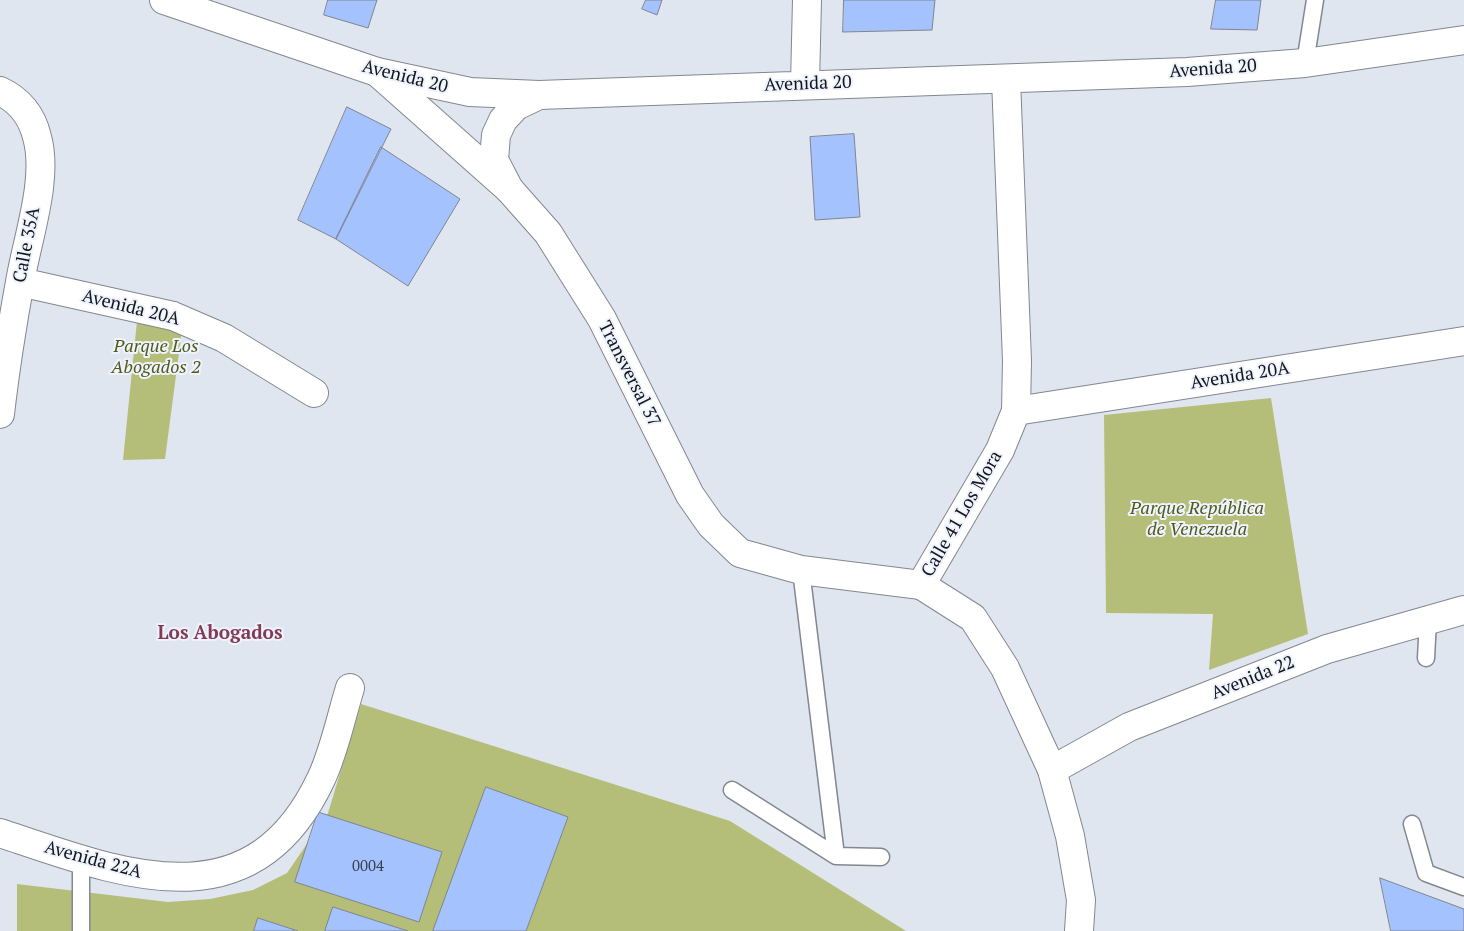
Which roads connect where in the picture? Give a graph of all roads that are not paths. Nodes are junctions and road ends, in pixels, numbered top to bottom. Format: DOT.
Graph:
graph roads {
  1 [pos="164,0"];
  2 [pos="807,0"];
  3 [pos="1315,0"];
  4 [pos="192,4"];
  5 [pos="1464,40"];
  6 [pos="1305,63"];
  7 [pos="377,72"];
  8 [pos="1006,79"];
  9 [pos="805,84"];
  10 [pos="0,92"];
  11 [pos="539,95"];
  12 [pos="509,189"];
  13 [pos="20,282"];
  14 [pos="1464,341"];
  15 [pos="5,353"];
  16 [pos="314,393"];
  17 [pos="1016,412"];
  18 [pos="0,414"];
  19 [pos="801,570"];
  20 [pos="921,585"];
  21 [pos="1464,610"];
  22 [pos="1428,620"];
  23 [pos="1426,658"];
  24 [pos="350,688"];
  25 [pos="1052,770"];
  26 [pos="732,790"];
  27 [pos="1412,824"];
  28 [pos="0,833"];
  29 [pos="836,856"];
  30 [pos="881,857"];
  31 [pos="81,860"];
  32 [pos="1464,887"];
  33 [pos="81,931"];
  34 [pos="1079,931"];
  1 -- 4 [label="street, Avenida 20"];
  2 -- 9 [label="street"];
  3 -- 6 [label="lane"];
  4 -- 7 [label="street, Avenida 20"];
  5 -- 6 [label="street, Avenida 20"];
  6 -- 8 [label="street, Avenida 20"];
  7 -- 11 [label="street, Avenida 20"];
  7 -- 12 [label="street, Transversal 37"];
  8 -- 9 [label="street, Avenida 20"];
  8 -- 17 [label="street, Calle 41 Los Mora"];
  9 -- 11 [label="street, Avenida 20"];
  10 -- 13 [label="street, Calle 35A"];
  11 -- 12 [label="street"];
  12 -- 19 [label="street, Transversal 37"];
  13 -- 15 [label="street, Calle 35A"];
  13 -- 16 [label="street, Avenida 20A"];
  14 -- 17 [label="street, Avenida 20A"];
  15 -- 18 [label="street, Calle 35A"];
  17 -- 20 [label="street, Calle 41 Los Mora"];
  19 -- 20 [label="street, Transversal 37"];
  19 -- 29 [label="lane"];
  20 -- 25 [label="street, Calle 41 Los Mora"];
  21 -- 22 [label="street, Avenida 22"];
  22 -- 23 [label="lane"];
  22 -- 25 [label="street, Avenida 22"];
  24 -- 31 [label="street, Avenida 22A"];
  25 -- 34 [label="street, Calle 41 Los Mora"];
  26 -- 29 [label="lane"];
  27 -- 32 [label="lane"];
  28 -- 31 [label="street, Avenida 22A"];
  29 -- 30 [label="lane"];
  31 -- 33 [label="lane"];
}
